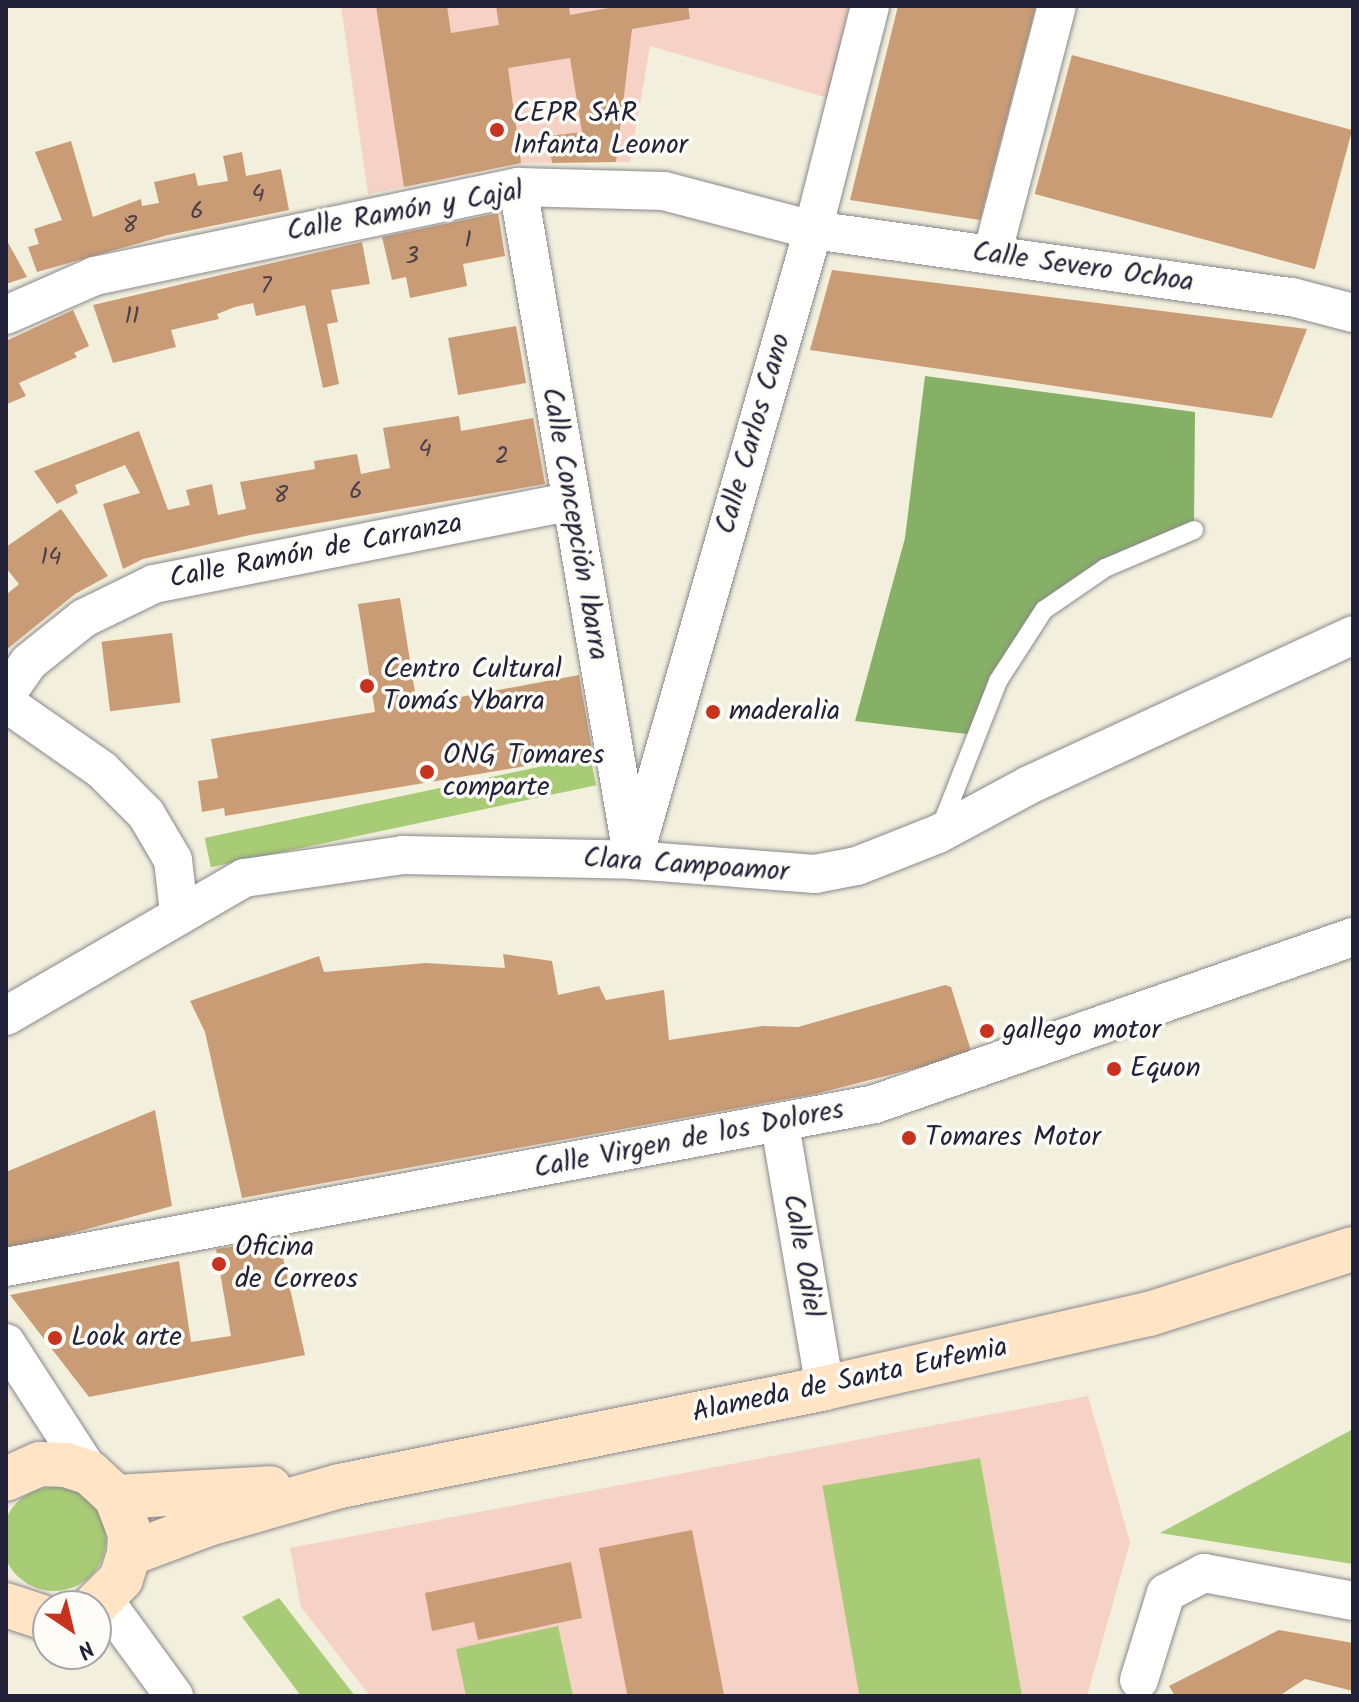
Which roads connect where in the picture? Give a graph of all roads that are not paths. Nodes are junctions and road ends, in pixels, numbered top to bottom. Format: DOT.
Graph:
graph roads {
  1 [pos="870,6"];
  2 [pos="1057,6"];
  3 [pos="518,187"];
  4 [pos="813,230"];
  5 [pos="992,255"];
  6 [pos="1353,313"];
  7 [pos="6,315"];
  8 [pos="569,502"];
  9 [pos="1194,530"];
  10 [pos="1350,644"];
  11 [pos="6,695"];
  12 [pos="6,703"];
  13 [pos="938,834"];
  14 [pos="633,860"];
  15 [pos="179,913"];
  16 [pos="1353,937"];
  17 [pos="6,1016"];
  18 [pos="780,1125"];
  19 [pos="1353,1249"];
  20 [pos="6,1267"];
  21 [pos="6,1343"];
  22 [pos="825,1388"];
  23 [pos="6,1479"];
  24 [pos="103,1485"];
  25 [pos="340,1486"];
  26 [pos="129,1554"];
  27 [pos="111,1590"];
  28 [pos="1353,1601"];
  29 [pos="6,1605"];
  30 [pos="32,1614"];
  31 [pos="112,1619"];
  32 [pos="1139,1680"];
  33 [pos="174,1696"];
  1 -- 4 [label="street, Calle Carlos Cano"];
  2 -- 5 [label="street"];
  3 -- 4 [label="street, Calle Ramón y Cajal"];
  3 -- 7 [label="street, Calle Ramón y Cajal"];
  3 -- 8 [label="street, Calle Concepción Ibarra"];
  4 -- 5 [label="street, Calle Severo Ochoa"];
  4 -- 14 [label="street, Calle Carlos Cano"];
  5 -- 6 [label="street, Calle Severo Ochoa"];
  8 -- 11 [label="street, Calle Ramón de Carranza"];
  8 -- 14 [label="street, Calle Concepción Ibarra"];
  9 -- 13 [label="lane"];
  10 -- 13 [label="street, Clara Campoamor"];
  12 -- 15 [label="street"];
  13 -- 14 [label="street, Clara Campoamor"];
  14 -- 15 [label="street, Clara Campoamor"];
  15 -- 17 [label="street, Clara Campoamor"];
  16 -- 18 [label="street, Calle Virgen de los Dolores"];
  18 -- 20 [label="street, Calle Virgen de los Dolores"];
  18 -- 22 [label="street, Calle Odiel"];
  19 -- 22 [label="street, Alameda de Santa Eufemia"];
  21 -- 24 [label="street"];
  22 -- 25 [label="street, Alameda de Santa Eufemia"];
  23 -- 24 [label="street, Alameda de Santa Eufemia"];
  24 -- 25 [label="street, Alameda de Santa Eufemia"];
  24 -- 26 [label="street"];
  25 -- 26 [label="street, Alameda de Santa Eufemia"];
  26 -- 27 [label="street"];
  28 -- 32 [label="street"];
  29 -- 30 [label="street"];
  31 -- 33 [label="street"];
}
